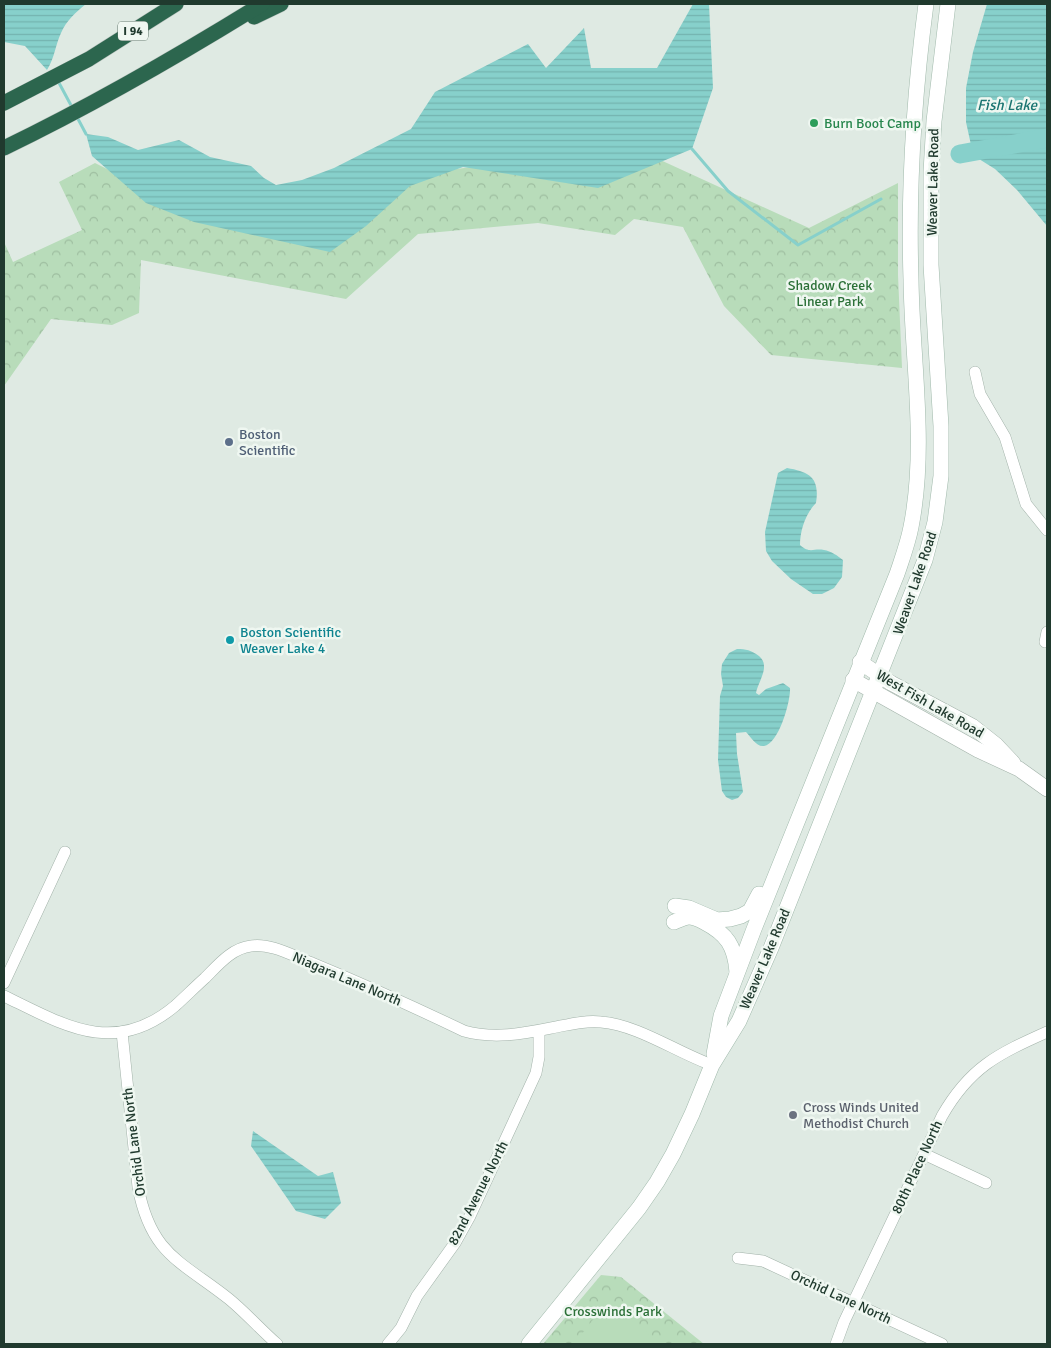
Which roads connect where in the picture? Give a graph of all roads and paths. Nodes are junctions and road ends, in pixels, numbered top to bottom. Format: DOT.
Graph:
graph roads {
  1 [pos="176,4"];
  2 [pos="262,4"];
  3 [pos="281,4"];
  4 [pos="926,4"];
  5 [pos="948,4"];
  6 [pos="186,51"];
  7 [pos="4,103"];
  8 [pos="4,148"];
  9 [pos="975,372"];
  10 [pos="1047,530"];
  11 [pos="860,662"];
  12 [pos="880,676"];
  13 [pos="853,680"];
  14 [pos="873,693"];
  15 [pos="1020,769"];
  16 [pos="1047,788"];
  17 [pos="65,852"];
  18 [pos="784,852"];
  19 [pos="675,906"];
  20 [pos="674,922"];
  21 [pos="738,973"];
  22 [pos="4,983"];
  23 [pos="4,996"];
  24 [pos="539,1031"];
  25 [pos="122,1032"];
  26 [pos="1047,1032"];
  27 [pos="712,1065"];
  28 [pos="924,1154"];
  29 [pos="986,1183"];
  30 [pos="738,1258"];
  31 [pos="853,1303"];
  32 [pos="277,1344"];
  33 [pos="388,1344"];
  34 [pos="529,1344"];
  35 [pos="836,1344"];
  36 [pos="942,1344"];
  1 -- 7 [label="highway, I 94"];
  2 -- 6 [label="highway"];
  3 -- 6 [label="highway"];
  4 -- 11 [label="main road, Weaver Lake Road"];
  5 -- 12 [label="main road, Weaver Lake Road"];
  6 -- 8 [label="highway"];
  9 -- 10 [label="street"];
  11 -- 12 [label="main road, West Fish Lake Road"];
  11 -- 13 [label="main road, Weaver Lake Road"];
  12 -- 14 [label="main road, Weaver Lake Road"];
  12 -- 15 [label="main road, West Fish Lake Road"];
  13 -- 14 [label="main road, West Fish Lake Road"];
  13 -- 18 [label="main road, Weaver Lake Road"];
  14 -- 15 [label="main road, West Fish Lake Road"];
  14 -- 27 [label="main road, Weaver Lake Road"];
  15 -- 16 [label="main road, West Fish Lake Road"];
  17 -- 22 [label="street"];
  18 -- 19 [label="main road"];
  18 -- 21 [label="main road, Weaver Lake Road"];
  20 -- 21 [label="main road"];
  21 -- 27 [label="main road, Weaver Lake Road"];
  23 -- 25 [label="street, Niagara Lane North"];
  24 -- 25 [label="street, Niagara Lane North"];
  24 -- 27 [label="street, Niagara Lane North"];
  24 -- 33 [label="street, 82nd Avenue North"];
  25 -- 32 [label="street, Orchid Lane North"];
  26 -- 28 [label="street, 80th Place North"];
  27 -- 34 [label="main road, Weaver Lake Road"];
  28 -- 29 [label="street"];
  28 -- 31 [label="street, 80th Place North"];
  30 -- 31 [label="street, Orchid Lane North"];
  31 -- 35 [label="street, 80th Place North"];
  31 -- 36 [label="street, Orchid Lane North"];
}
